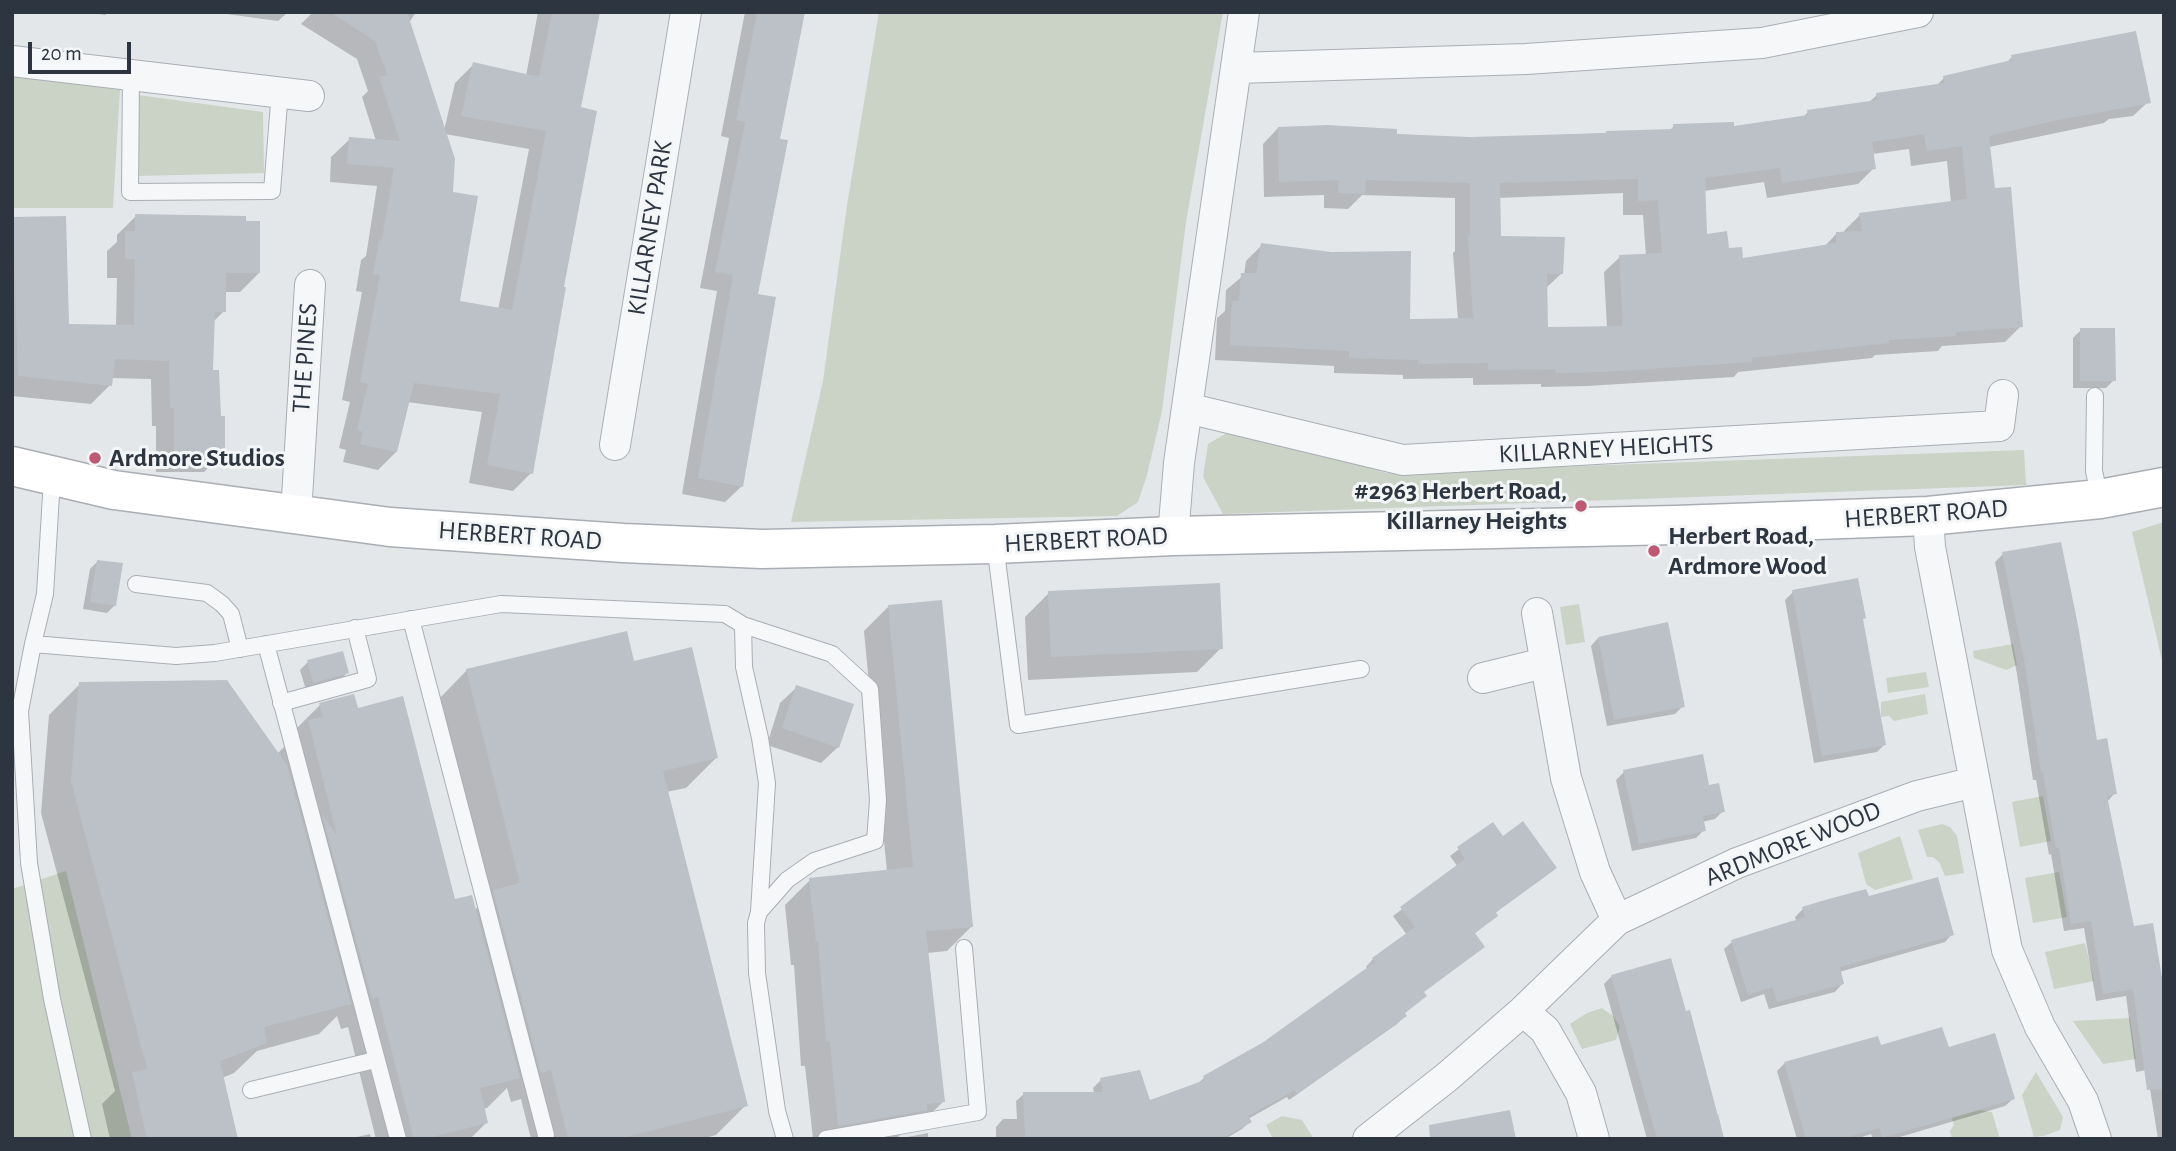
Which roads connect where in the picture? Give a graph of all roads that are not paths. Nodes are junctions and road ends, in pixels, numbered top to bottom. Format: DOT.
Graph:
graph roads {
  1 [pos="686,12"];
  2 [pos="1244,12"];
  3 [pos="1918,12"];
  4 [pos="12,61"];
  5 [pos="1237,68"];
  6 [pos="131,75"];
  7 [pos="295,94"];
  8 [pos="310,285"];
  9 [pos="2003,395"];
  10 [pos="2095,396"];
  11 [pos="1187,408"];
  12 [pos="615,445"];
  13 [pos="12,466"];
  14 [pos="54,477"];
  15 [pos="2164,487"];
  16 [pos="2100,499"];
  17 [pos="296,514"];
  18 [pos="1928,516"];
  19 [pos="1173,536"];
  20 [pos="995,544"];
  21 [pos="136,584"];
  22 [pos="1537,612"];
  23 [pos="411,619"];
  24 [pos="743,625"];
  25 [pos="355,628"];
  26 [pos="33,644"];
  27 [pos="266,644"];
  28 [pos="240,649"];
  29 [pos="1544,663"];
  30 [pos="1361,669"];
  31 [pos="1483,678"];
  32 [pos="281,703"];
  33 [pos="1975,782"];
  34 [pos="759,912"];
  35 [pos="1617,920"];
  36 [pos="964,948"];
  37 [pos="1523,1011"];
  38 [pos="375,1060"];
  39 [pos="251,1090"];
  40 [pos="543,1138"];
  41 [pos="83,1139"];
  42 [pos="398,1139"];
  43 [pos="785,1139"];
  44 [pos="826,1139"];
  45 [pos="1368,1139"];
  46 [pos="1594,1139"];
  47 [pos="2096,1139"];
  1 -- 12 [label="street, KILLARNEY PARK"];
  2 -- 5 [label="street"];
  3 -- 5 [label="street"];
  4 -- 6 [label="street"];
  5 -- 11 [label="street"];
  6 -- 7 [label="street"];
  6 -- 7 [label="lane"];
  8 -- 17 [label="street, THE PINES"];
  9 -- 11 [label="street, KILLARNEY HEIGHTS"];
  10 -- 16 [label="lane"];
  11 -- 19 [label="street"];
  13 -- 14 [label="street, HERBERT ROAD"];
  14 -- 17 [label="street, HERBERT ROAD"];
  14 -- 26 [label="lane"];
  15 -- 16 [label="street, HERBERT ROAD"];
  16 -- 18 [label="street, HERBERT ROAD"];
  17 -- 20 [label="street, HERBERT ROAD"];
  18 -- 19 [label="street, HERBERT ROAD"];
  18 -- 33 [label="street"];
  19 -- 20 [label="street, HERBERT ROAD"];
  20 -- 30 [label="lane"];
  21 -- 28 [label="lane"];
  22 -- 29 [label="street"];
  23 -- 24 [label="lane"];
  23 -- 25 [label="lane"];
  23 -- 40 [label="lane"];
  24 -- 34 [label="lane"];
  24 -- 34 [label="lane"];
  25 -- 27 [label="lane"];
  25 -- 32 [label="lane"];
  26 -- 28 [label="lane"];
  26 -- 41 [label="lane"];
  27 -- 28 [label="lane"];
  27 -- 32 [label="lane"];
  29 -- 31 [label="street"];
  29 -- 35 [label="street"];
  32 -- 38 [label="lane"];
  33 -- 35 [label="street, ARDMORE WOOD"];
  33 -- 47 [label="street"];
  34 -- 43 [label="lane"];
  35 -- 37 [label="street, ARDMORE WOOD"];
  36 -- 44 [label="lane"];
  37 -- 45 [label="street, ARDMORE WOOD"];
  37 -- 46 [label="street"];
  38 -- 39 [label="lane"];
  38 -- 42 [label="lane"];
}
